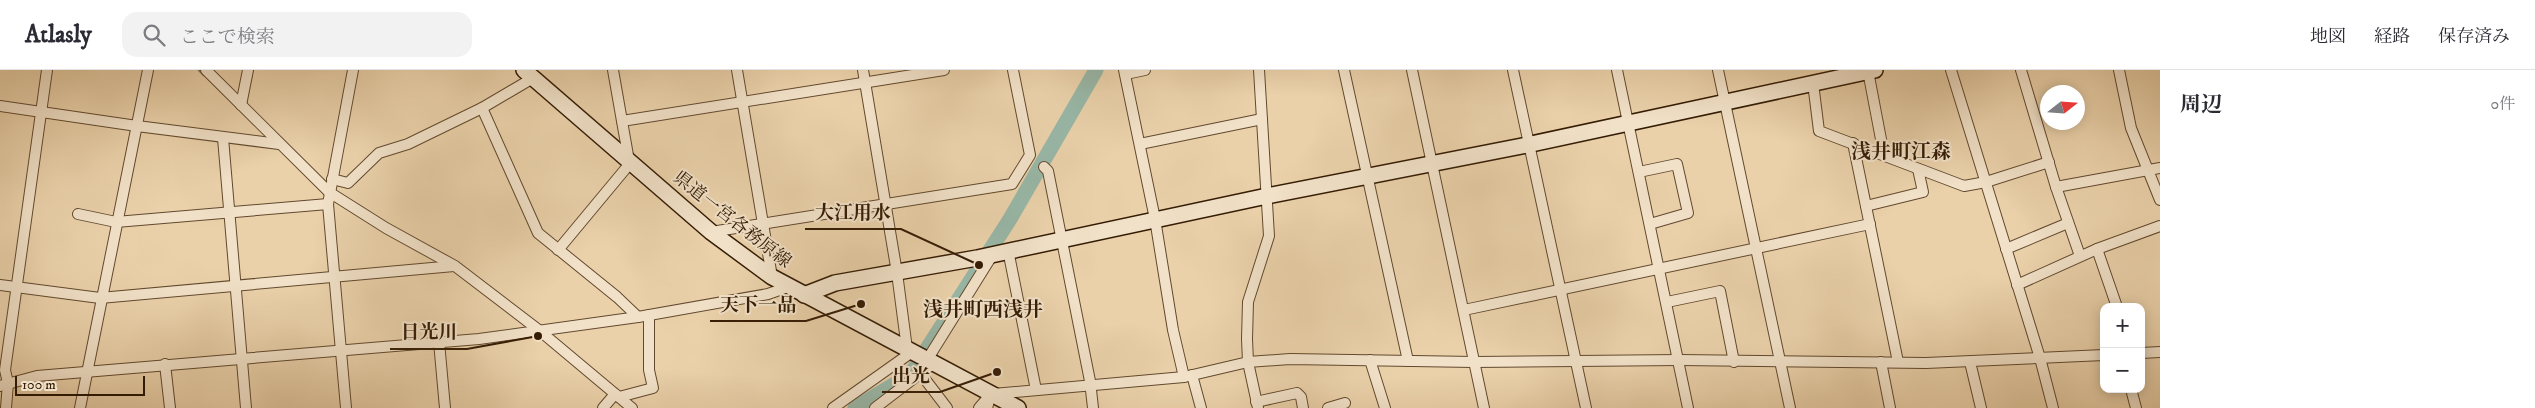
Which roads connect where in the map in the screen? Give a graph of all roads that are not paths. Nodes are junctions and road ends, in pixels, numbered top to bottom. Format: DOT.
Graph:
graph roads {
  1 [pos="46,70"];
  2 [pos="148,70"];
  3 [pos="206,70"];
  4 [pos="248,70"];
  5 [pos="353,70"];
  6 [pos="613,70"];
  7 [pos="737,70"];
  8 [pos="863,70"];
  9 [pos="944,70"];
  10 [pos="1013,70"];
  11 [pos="1144,70"];
  12 [pos="1260,70"];
  13 [pos="1344,70"];
  14 [pos="1412,70"];
  15 [pos="1513,70"];
  16 [pos="1617,70"];
  17 [pos="1718,70"];
  18 [pos="1951,70"];
  19 [pos="2021,70"];
  20 [pos="2119,70"];
  21 [pos="1871,71"];
  22 [pos="1125,72"];
  23 [pos="528,74"];
  24 [pos="1820,78"];
  25 [pos="865,82"];
  26 [pos="742,101"];
  27 [pos="1725,102"];
  28 [pos="241,105"];
  29 [pos="0,106"];
  30 [pos="482,108"];
  31 [pos="41,112"];
  32 [pos="1262,119"];
  33 [pos="622,121"];
  34 [pos="1628,122"];
  35 [pos="137,126"];
  36 [pos="222,138"];
  37 [pos="1853,143"];
  38 [pos="279,144"];
  39 [pos="1140,144"];
  40 [pos="1529,144"];
  41 [pos="1884,155"];
  42 [pos="630,160"];
  43 [pos="2048,162"];
  44 [pos="1432,164"];
  45 [pos="1044,167"];
  46 [pos="2160,168"];
  47 [pos="1918,169"];
  48 [pos="2146,171"];
  49 [pos="1639,172"];
  50 [pos="1366,177"];
  51 [pos="332,179"];
  52 [pos="1986,182"];
  53 [pos="2056,187"];
  54 [pos="330,192"];
  55 [pos="1267,196"];
  56 [pos="2160,200"];
  57 [pos="885,203"];
  58 [pos="328,204"];
  59 [pos="1866,206"];
  60 [pos="231,212"];
  61 [pos="78,214"];
  62 [pos="1155,219"];
  63 [pos="116,222"];
  64 [pos="762,223"];
  65 [pos="2068,223"];
  66 [pos="1650,224"];
  67 [pos="1870,224"];
  68 [pos="2160,226"];
  69 [pos="711,232"];
  70 [pos="1062,239"];
  71 [pos="1755,248"];
  72 [pos="2006,249"];
  73 [pos="2097,249"];
  74 [pos="558,250"];
  75 [pos="1001,252"];
  76 [pos="2080,256"];
  77 [pos="455,266"];
  78 [pos="1660,267"];
  79 [pos="897,273"];
  80 [pos="334,276"];
  81 [pos="772,277"];
  82 [pos="0,285"];
  83 [pos="2017,285"];
  84 [pos="237,286"];
  85 [pos="18,287"];
  86 [pos="788,287"];
  87 [pos="1560,292"];
  88 [pos="804,295"];
  89 [pos="100,298"];
  90 [pos="1667,302"];
  91 [pos="2116,303"];
  92 [pos="1464,310"];
  93 [pos="649,315"];
  94 [pos="638,317"];
  95 [pos="540,331"];
  96 [pos="438,342"];
  97 [pos="340,350"];
  98 [pos="2160,352"];
  99 [pos="2145,353"];
  100 [pos="2100,355"];
  101 [pos="920,356"];
  102 [pos="2040,358"];
  103 [pos="242,359"];
  104 [pos="1370,360"];
  105 [pos="1680,360"];
  106 [pos="1408,361"];
  107 [pos="1576,361"];
  108 [pos="1248,362"];
  109 [pos="1474,362"];
  110 [pos="1734,362"];
  111 [pos="1780,362"];
  112 [pos="1881,362"];
  113 [pos="1898,362"];
  114 [pos="1970,362"];
  115 [pos="165,364"];
  116 [pos="87,371"];
  117 [pos="921,374"];
  118 [pos="1188,376"];
  119 [pos="4,385"];
  120 [pos="1089,385"];
  121 [pos="1036,390"];
  122 [pos="2132,393"];
  123 [pos="617,396"];
  124 [pos="989,401"];
  125 [pos="1346,403"];
  126 [pos="1257,405"];
  127 [pos="6,408"];
  128 [pos="80,408"];
  129 [pos="170,408"];
  130 [pos="246,408"];
  131 [pos="346,408"];
  132 [pos="446,408"];
  133 [pos="603,408"];
  134 [pos="632,408"];
  135 [pos="833,408"];
  136 [pos="875,408"];
  137 [pos="946,408"];
  138 [pos="978,408"];
  139 [pos="1018,408"];
  140 [pos="1094,408"];
  141 [pos="1201,408"];
  142 [pos="1303,408"];
  143 [pos="1328,408"];
  144 [pos="1385,408"];
  145 [pos="1484,408"];
  146 [pos="1586,408"];
  147 [pos="1688,408"];
  148 [pos="1790,408"];
  149 [pos="1890,408"];
  150 [pos="1981,408"];
  151 [pos="2053,408"];
  152 [pos="2136,408"];
  1 -- 31 [label="street"];
  2 -- 35 [label="street"];
  3 -- 28 [label="street"];
  4 -- 28 [label="street"];
  5 -- 51 [label="street"];
  6 -- 33 [label="street"];
  7 -- 26 [label="street"];
  8 -- 25 [label="street"];
  9 -- 25 [label="street"];
  10 -- 57 [label="street"];
  11 -- 22 [label="street"];
  12 -- 32 [label="street"];
  13 -- 50 [label="street"];
  14 -- 44 [label="street"];
  15 -- 40 [label="street"];
  16 -- 34 [label="street"];
  17 -- 27 [label="street"];
  18 -- 52 [label="street"];
  19 -- 43 [label="street"];
  20 -- 48 [label="street"];
  21 -- 24 [label="street"];
  21 -- 41 [label="street"];
  22 -- 39 [label="street"];
  23 -- 30 [label="street"];
  23 -- 42 [label="street, 県道一宮各務原線"];
  24 -- 27 [label="street"];
  24 -- 37 [label="street"];
  25 -- 26 [label="street"];
  25 -- 57 [label="street"];
  26 -- 33 [label="street"];
  26 -- 64 [label="street"];
  27 -- 34 [label="street"];
  27 -- 71 [label="street"];
  28 -- 38 [label="street"];
  29 -- 31 [label="street"];
  30 -- 51 [label="street"];
  30 -- 74 [label="street"];
  31 -- 35 [label="street"];
  31 -- 85 [label="street"];
  32 -- 39 [label="street"];
  32 -- 55 [label="street"];
  33 -- 42 [label="street"];
  34 -- 40 [label="street"];
  34 -- 49 [label="street"];
  35 -- 36 [label="street"];
  35 -- 63 [label="street"];
  36 -- 38 [label="street"];
  36 -- 60 [label="street"];
  37 -- 41 [label="street"];
  37 -- 59 [label="street"];
  38 -- 54 [label="street"];
  39 -- 62 [label="street"];
  40 -- 44 [label="street"];
  40 -- 87 [label="street"];
  41 -- 47 [label="street"];
  42 -- 69 [label="street, 県道一宮各務原線"];
  42 -- 74 [label="street"];
  43 -- 52 [label="street"];
  43 -- 53 [label="street"];
  44 -- 50 [label="street"];
  44 -- 92 [label="street"];
  45 -- 70 [label="street"];
  46 -- 48 [label="street"];
  47 -- 52 [label="street"];
  47 -- 59 [label="street"];
  48 -- 53 [label="street"];
  48 -- 56 [label="street"];
  49 -- 66 [label="street"];
  49 -- 66 [label="street"];
  50 -- 55 [label="street"];
  50 -- 106 [label="street"];
  51 -- 54 [label="street"];
  52 -- 72 [label="street"];
  53 -- 65 [label="street"];
  54 -- 58 [label="street"];
  54 -- 77 [label="street"];
  55 -- 62 [label="street"];
  55 -- 108 [label="street"];
  57 -- 64 [label="street"];
  57 -- 79 [label="street"];
  58 -- 60 [label="street"];
  58 -- 80 [label="street"];
  59 -- 67 [label="street"];
  60 -- 63 [label="street"];
  60 -- 84 [label="street"];
  61 -- 63 [label="street"];
  62 -- 70 [label="street"];
  62 -- 118 [label="street"];
  63 -- 89 [label="street"];
  64 -- 69 [label="street"];
  64 -- 81 [label="street"];
  65 -- 72 [label="street"];
  65 -- 76 [label="street"];
  66 -- 78 [label="street"];
  67 -- 71 [label="street"];
  67 -- 113 [label="street"];
  68 -- 73 [label="street"];
  69 -- 81 [label="street, 県道一宮各務原線"];
  70 -- 75 [label="street"];
  70 -- 120 [label="street"];
  71 -- 78 [label="street"];
  71 -- 111 [label="street"];
  72 -- 83 [label="street"];
  73 -- 76 [label="street"];
  73 -- 91 [label="street"];
  74 -- 94 [label="street"];
  75 -- 79 [label="street"];
  75 -- 101 [label="street"];
  75 -- 121 [label="street"];
  76 -- 83 [label="street"];
  77 -- 80 [label="street"];
  77 -- 95 [label="street"];
  78 -- 87 [label="street"];
  78 -- 90 [label="street"];
  79 -- 88 [label="street"];
  79 -- 101 [label="street"];
  80 -- 84 [label="street"];
  80 -- 97 [label="street"];
  81 -- 86 [label="street, 県道一宮各務原線"];
  82 -- 85 [label="street"];
  83 -- 102 [label="street"];
  84 -- 89 [label="street"];
  84 -- 103 [label="street"];
  85 -- 89 [label="street"];
  85 -- 119 [label="street"];
  86 -- 88 [label="street, 県道一宮各務原線"];
  86 -- 93 [label="street"];
  87 -- 92 [label="street"];
  87 -- 107 [label="street"];
  88 -- 101 [label="street, 県道一宮各務原線"];
  89 -- 116 [label="street"];
  90 -- 105 [label="street"];
  90 -- 110 [label="street"];
  92 -- 109 [label="street"];
  93 -- 94 [label="street"];
  93 -- 123 [label="street"];
  94 -- 95 [label="street"];
  95 -- 96 [label="street"];
  95 -- 123 [label="street"];
  96 -- 97 [label="street"];
  96 -- 132 [label="street"];
  97 -- 103 [label="street"];
  97 -- 131 [label="street"];
  98 -- 99 [label="street"];
  100 -- 102 [label="street"];
  101 -- 117 [label="street"];
  101 -- 124 [label="street, 県道一宮各務原線"];
  101 -- 135 [label="street"];
  102 -- 114 [label="street"];
  102 -- 151 [label="street"];
  103 -- 115 [label="street"];
  103 -- 130 [label="street"];
  104 -- 106 [label="street"];
  104 -- 108 [label="street"];
  104 -- 144 [label="street"];
  105 -- 107 [label="street"];
  105 -- 110 [label="street"];
  105 -- 147 [label="street"];
  106 -- 109 [label="street"];
  107 -- 109 [label="street"];
  107 -- 146 [label="street"];
  108 -- 118 [label="street"];
  108 -- 126 [label="street"];
  109 -- 145 [label="street"];
  110 -- 111 [label="street"];
  111 -- 112 [label="street"];
  111 -- 148 [label="street"];
  112 -- 113 [label="street"];
  112 -- 149 [label="street"];
  113 -- 114 [label="street"];
  114 -- 150 [label="street"];
  115 -- 116 [label="street"];
  115 -- 129 [label="street"];
  116 -- 119 [label="street"];
  116 -- 128 [label="street"];
  117 -- 136 [label="street"];
  117 -- 137 [label="street"];
  118 -- 120 [label="street"];
  118 -- 141 [label="street"];
  119 -- 127 [label="street"];
  120 -- 121 [label="street"];
  120 -- 140 [label="street"];
  121 -- 124 [label="street"];
  122 -- 152 [label="street"];
  123 -- 133 [label="street"];
  123 -- 134 [label="street"];
  124 -- 138 [label="street"];
  124 -- 139 [label="street, 県道一宮各務原線"];
  125 -- 143 [label="street"];
  126 -- 142 [label="street"];
}
